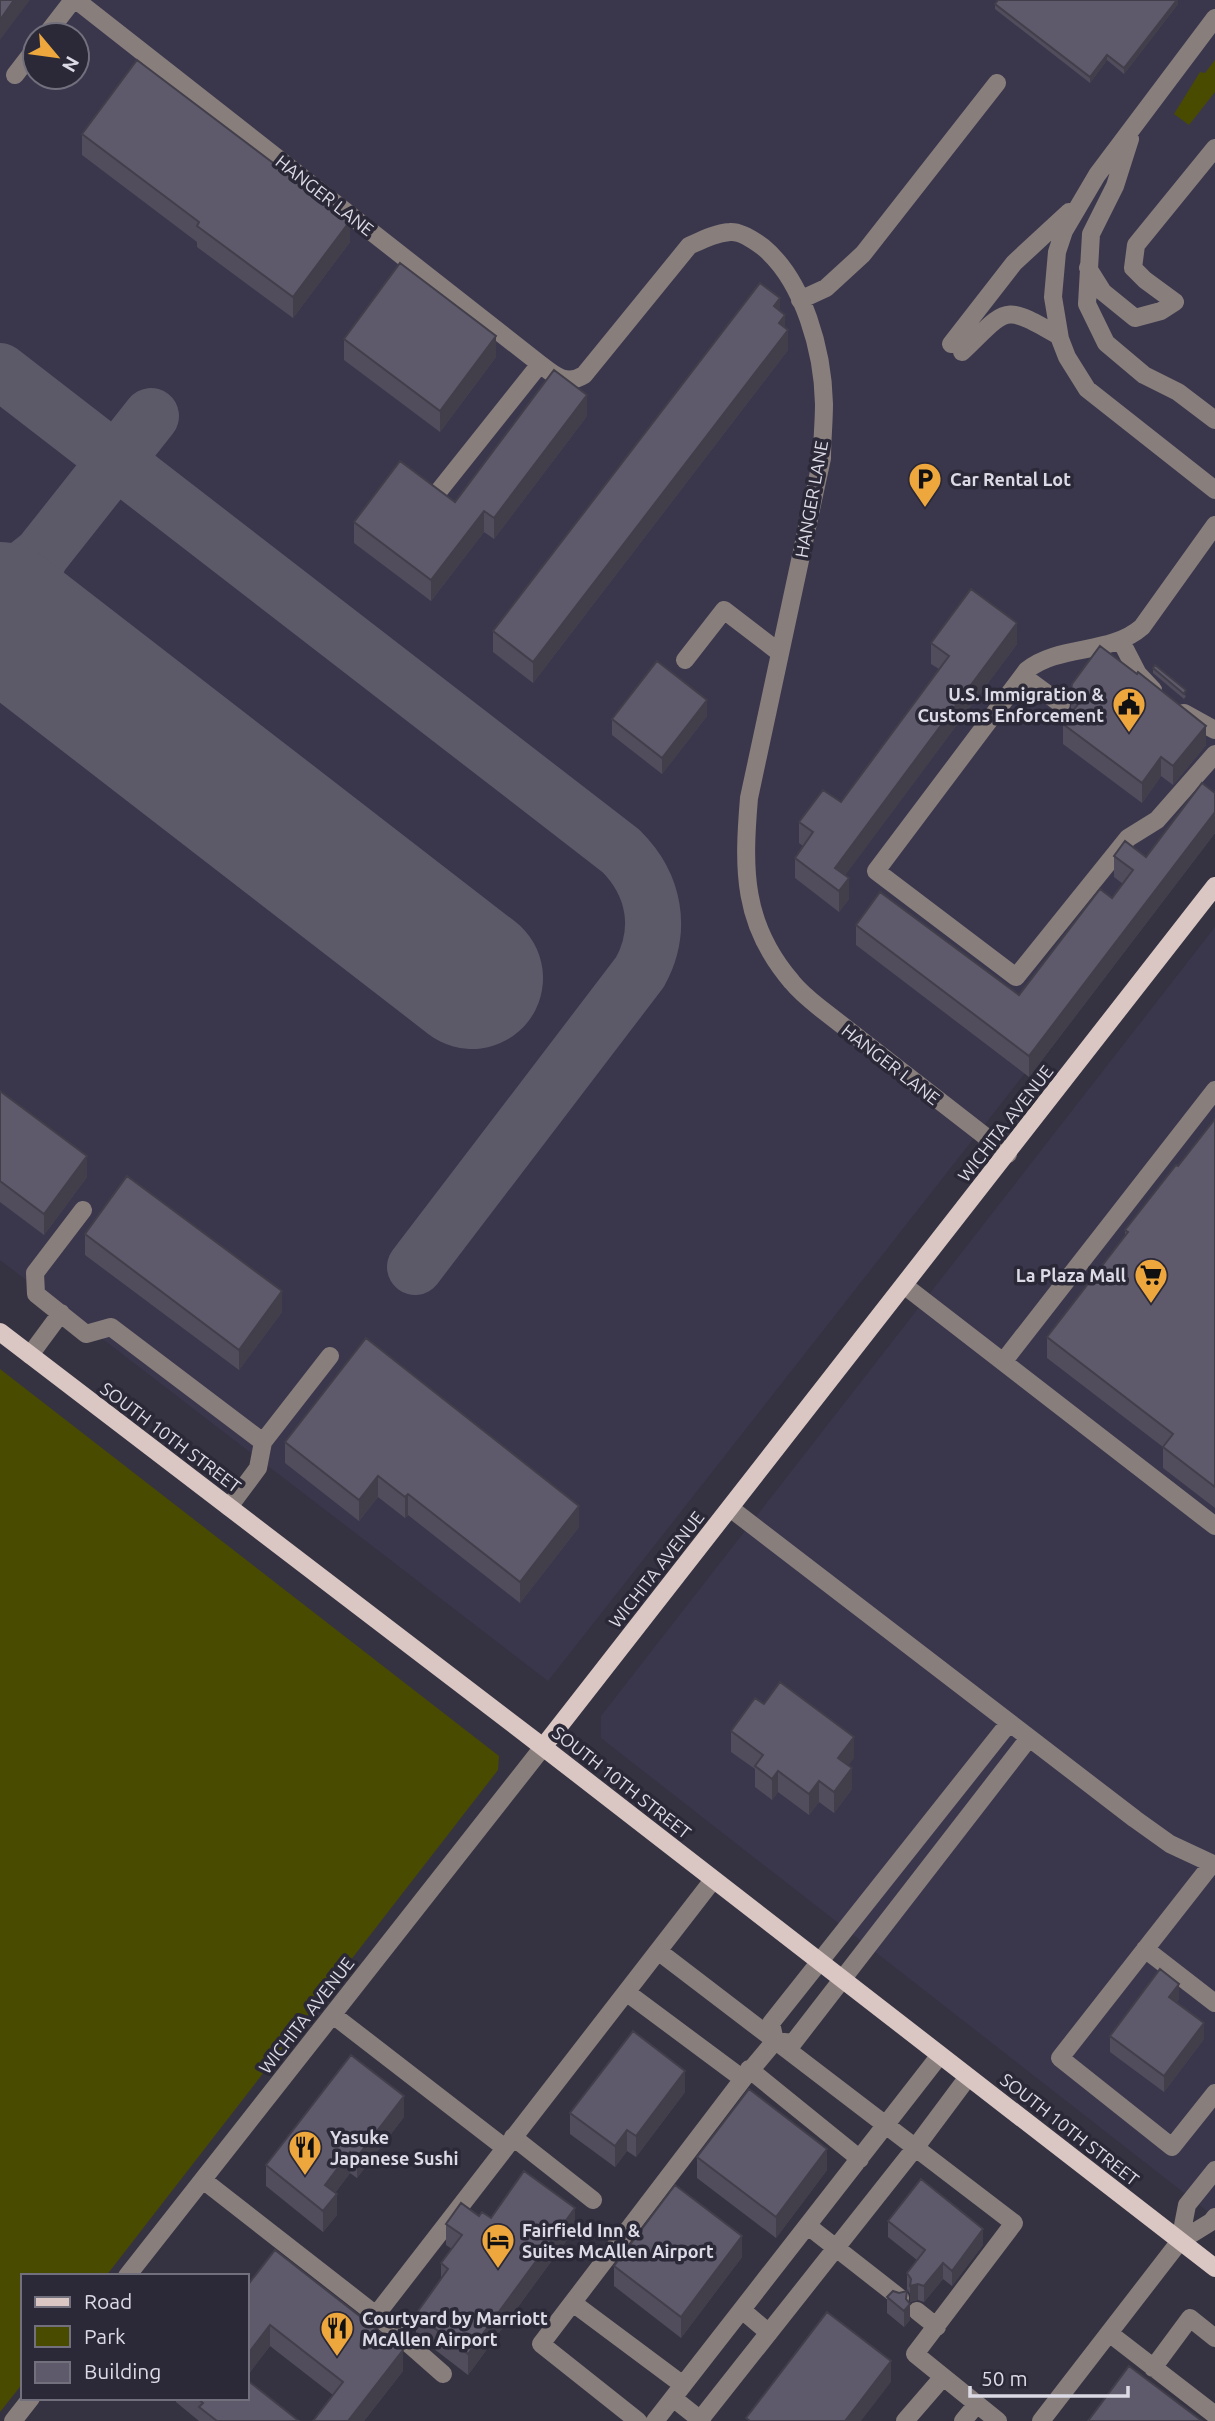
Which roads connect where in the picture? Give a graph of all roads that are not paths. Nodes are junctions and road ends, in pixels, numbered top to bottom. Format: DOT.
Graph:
graph roads {
  1 [pos="75,0"];
  2 [pos="1215,18"];
  3 [pos="58,21"];
  4 [pos="21,67"];
  5 [pos="15,75"];
  6 [pos="998,83"];
  7 [pos="1136,122"];
  8 [pos="1215,148"];
  9 [pos="1082,200"];
  10 [pos="1088,268"];
  11 [pos="800,300"];
  12 [pos="1059,336"];
  13 [pos="540,364"];
  14 [pos="1215,420"];
  15 [pos="1215,490"];
  16 [pos="438,492"];
  17 [pos="1215,525"];
  18 [pos="1121,641"];
  19 [pos="780,653"];
  20 [pos="685,660"];
  21 [pos="1023,676"];
  22 [pos="1062,704"];
  23 [pos="1212,724"];
  24 [pos="1215,754"];
  25 [pos="1215,886"];
  26 [pos="1215,1090"];
  27 [pos="1008,1154"];
  28 [pos="83,1210"];
  29 [pos="905,1286"];
  30 [pos="61,1313"];
  31 [pos="0,1332"];
  32 [pos="30,1355"];
  33 [pos="330,1356"];
  34 [pos="1003,1362"];
  35 [pos="263,1442"];
  36 [pos="229,1507"];
  37 [pos="730,1508"];
  38 [pos="1215,1526"];
  39 [pos="1009,1723"];
  40 [pos="1028,1738"];
  41 [pos="543,1747"];
  42 [pos="1214,1865"];
  43 [pos="713,1880"];
  44 [pos="1145,1949"];
  45 [pos="658,1951"];
  46 [pos="820,1962"];
  47 [pos="841,1979"];
  48 [pos="626,1992"];
  49 [pos="1215,2003"];
  50 [pos="333,2015"];
  51 [pos="775,2041"];
  52 [pos="940,2055"];
  53 [pos="746,2074"];
  54 [pos="968,2077"];
  55 [pos="1215,2092"];
  56 [pos="887,2126"];
  57 [pos="509,2143"];
  58 [pos="915,2148"];
  59 [pos="860,2159"];
  60 [pos="1215,2170"];
  61 [pos="203,2180"];
  62 [pos="593,2200"];
  63 [pos="1215,2217"];
  64 [pos="808,2226"];
  65 [pos="1180,2241"];
  66 [pos="836,2248"];
  67 [pos="1215,2268"];
  68 [pos="129,2274"];
  69 [pos="900,2298"];
  70 [pos="573,2303"];
  71 [pos="742,2310"];
  72 [pos="916,2311"];
  73 [pos="376,2315"];
  74 [pos="937,2327"];
  75 [pos="769,2333"];
  76 [pos="1109,2333"];
  77 [pos="1215,2338"];
  78 [pos="1153,2368"];
  79 [pos="443,2374"];
  80 [pos="943,2377"];
  81 [pos="678,2391"];
  82 [pos="29,2400"];
  83 [pos="977,2404"];
  84 [pos="1215,2414"];
  85 [pos="13,2421"];
  86 [pos="638,2421"];
  87 [pos="655,2421"];
  88 [pos="700,2421"];
  89 [pos="905,2421"];
  90 [pos="963,2421"];
  91 [pos="998,2421"];
  92 [pos="1041,2421"];
  1 -- 3 [label="street"];
  1 -- 13 [label="street, HANGER LANE"];
  2 -- 7 [label="street"];
  4 -- 5 [label="street"];
  6 -- 11 [label="street"];
  7 -- 9 [label="street"];
  7 -- 10 [label="street"];
  8 -- 10 [label="street"];
  9 -- 12 [label="street"];
  9 -- 12 [label="street"];
  10 -- 14 [label="street"];
  11 -- 13 [label="street, HANGER LANE"];
  11 -- 19 [label="street, HANGER LANE"];
  12 -- 15 [label="street"];
  13 -- 16 [label="street"];
  17 -- 18 [label="street"];
  18 -- 21 [label="street"];
  18 -- 23 [label="street"];
  19 -- 20 [label="street"];
  19 -- 27 [label="street, HANGER LANE"];
  21 -- 22 [label="street"];
  21 -- 24 [label="street"];
  25 -- 27 [label="main road, WICHITA AVENUE"];
  26 -- 34 [label="street"];
  27 -- 29 [label="main road, WICHITA AVENUE"];
  28 -- 30 [label="street"];
  29 -- 34 [label="street"];
  29 -- 37 [label="main road, WICHITA AVENUE"];
  30 -- 32 [label="street"];
  30 -- 35 [label="street"];
  31 -- 32 [label="main road, SOUTH 10TH STREET"];
  32 -- 36 [label="main road, SOUTH 10TH STREET"];
  33 -- 35 [label="street"];
  34 -- 38 [label="street"];
  35 -- 36 [label="street"];
  36 -- 41 [label="main road, SOUTH 10TH STREET"];
  37 -- 39 [label="street"];
  37 -- 41 [label="main road, WICHITA AVENUE"];
  39 -- 40 [label="street"];
  39 -- 46 [label="street"];
  40 -- 42 [label="street"];
  40 -- 47 [label="street"];
  41 -- 43 [label="main road, SOUTH 10TH STREET"];
  41 -- 50 [label="street, WICHITA AVENUE"];
  42 -- 44 [label="street"];
  43 -- 45 [label="street"];
  43 -- 46 [label="main road, SOUTH 10TH STREET"];
  44 -- 49 [label="street"];
  44 -- 55 [label="street"];
  45 -- 48 [label="street"];
  45 -- 51 [label="street"];
  46 -- 47 [label="main road, SOUTH 10TH STREET"];
  46 -- 51 [label="street"];
  47 -- 51 [label="street"];
  47 -- 52 [label="main road, SOUTH 10TH STREET"];
  48 -- 53 [label="street"];
  48 -- 57 [label="street"];
  50 -- 57 [label="street"];
  50 -- 61 [label="street, WICHITA AVENUE"];
  51 -- 53 [label="street"];
  51 -- 56 [label="street"];
  52 -- 54 [label="main road, SOUTH 10TH STREET"];
  52 -- 56 [label="street"];
  53 -- 59 [label="street"];
  53 -- 70 [label="street"];
  54 -- 58 [label="street"];
  54 -- 65 [label="main road, SOUTH 10TH STREET"];
  56 -- 58 [label="street"];
  56 -- 59 [label="street"];
  57 -- 62 [label="street"];
  57 -- 73 [label="street"];
  58 -- 66 [label="street"];
  58 -- 74 [label="street"];
  59 -- 64 [label="street"];
  60 -- 65 [label="street"];
  61 -- 68 [label="street, WICHITA AVENUE"];
  61 -- 73 [label="street"];
  63 -- 65 [label="street"];
  64 -- 66 [label="street"];
  64 -- 71 [label="street"];
  65 -- 67 [label="main road, SOUTH 10TH STREET"];
  65 -- 76 [label="street"];
  66 -- 69 [label="street"];
  66 -- 75 [label="street"];
  70 -- 81 [label="street"];
  70 -- 86 [label="street"];
  71 -- 75 [label="street"];
  71 -- 81 [label="street"];
  72 -- 74 [label="street"];
  73 -- 79 [label="street"];
  74 -- 80 [label="street"];
  75 -- 88 [label="street"];
  76 -- 78 [label="street"];
  76 -- 92 [label="street"];
  77 -- 78 [label="street"];
  78 -- 84 [label="street"];
  80 -- 83 [label="street"];
  80 -- 89 [label="street"];
  81 -- 87 [label="street"];
  81 -- 88 [label="street"];
  82 -- 85 [label="street"];
  83 -- 90 [label="street"];
  83 -- 91 [label="street"];
}
